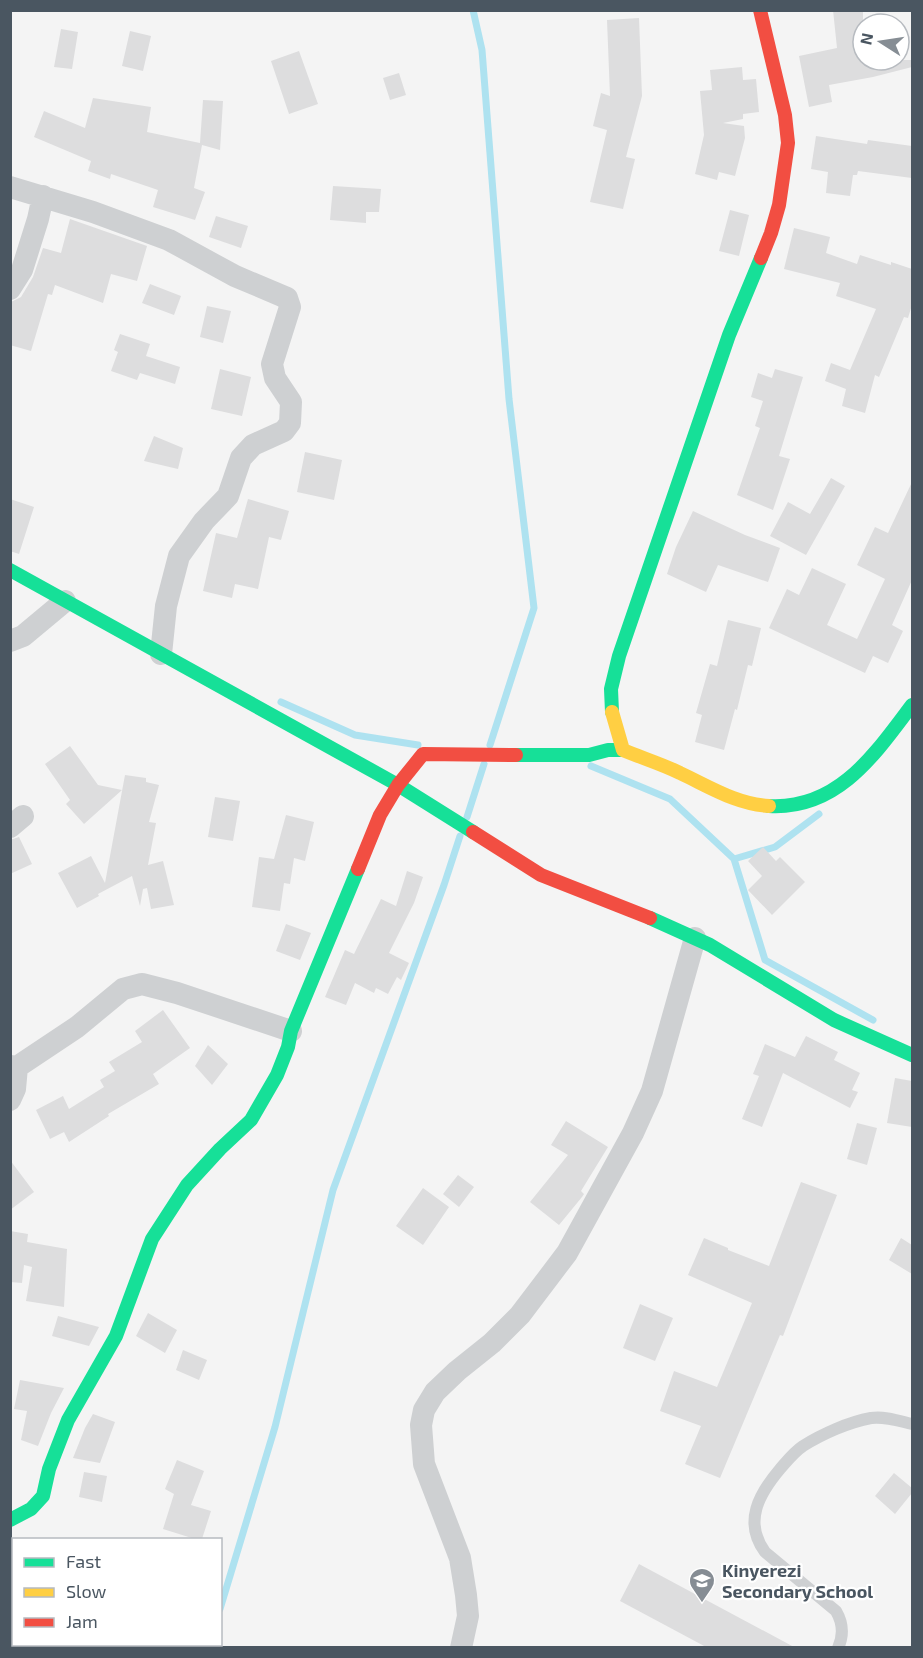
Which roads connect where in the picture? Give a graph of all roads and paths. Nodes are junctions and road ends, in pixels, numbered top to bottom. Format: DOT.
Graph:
graph roads {
  1 [pos="760,10"];
  2 [pos="10,187"];
  3 [pos="43,196"];
  4 [pos="10,290"];
  5 [pos="10,570"];
  6 [pos="65,602"];
  7 [pos="10,641"];
  8 [pos="161,654"];
  9 [pos="912,705"];
  10 [pos="623,750"];
  11 [pos="398,785"];
  12 [pos="695,938"];
  13 [pos="291,1031"];
  14 [pos="912,1055"];
  15 [pos="14,1066"];
  16 [pos="10,1100"];
  17 [pos="912,1424"];
  18 [pos="10,1521"];
  19 [pos="461,1647"];
  20 [pos="838,1647"];
  1 -- 10 [label="street"];
  2 -- 3 [label="street"];
  3 -- 4 [label="street"];
  3 -- 8 [label="street"];
  5 -- 6 [label="street"];
  6 -- 7 [label="street"];
  6 -- 8 [label="street"];
  8 -- 11 [label="street"];
  9 -- 10 [label="street"];
  10 -- 11 [label="street"];
  11 -- 12 [label="street"];
  11 -- 13 [label="street"];
  12 -- 14 [label="street"];
  12 -- 19 [label="street"];
  13 -- 15 [label="street"];
  13 -- 18 [label="street"];
  15 -- 16 [label="street"];
  17 -- 20 [label="lane"];
}
